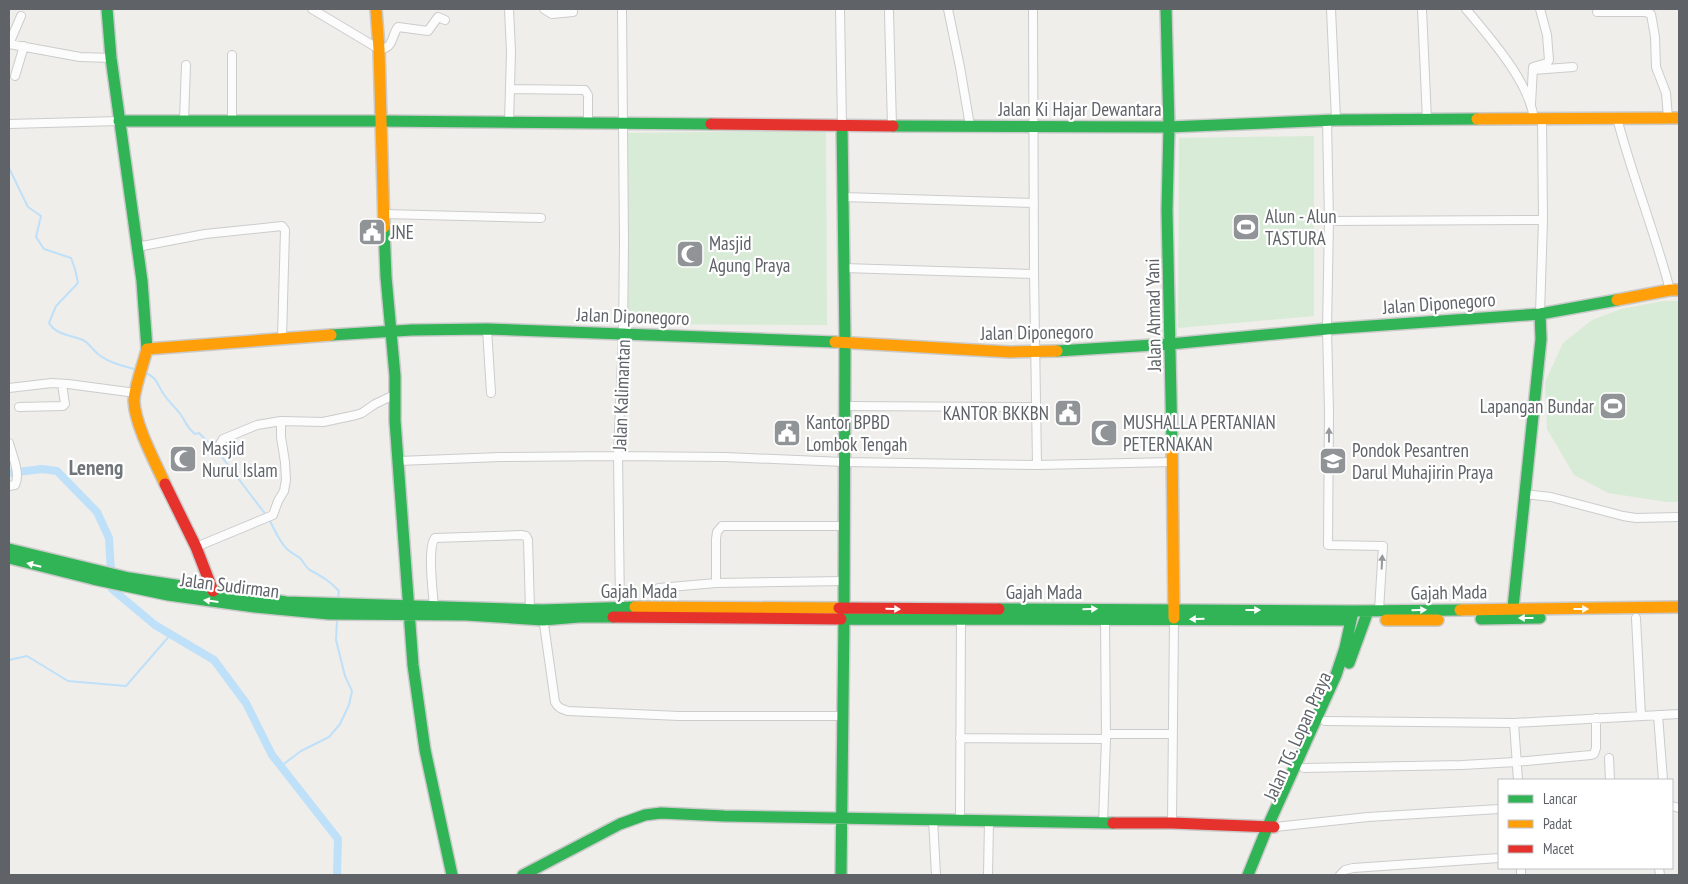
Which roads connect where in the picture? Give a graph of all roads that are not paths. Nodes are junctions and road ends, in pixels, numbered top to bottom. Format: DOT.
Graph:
graph roads {
  1 [pos="107,9"];
  2 [pos="312,9"];
  3 [pos="376,9"];
  4 [pos="508,9"];
  5 [pos="544,9"];
  6 [pos="622,9"];
  7 [pos="840,9"];
  8 [pos="948,9"];
  9 [pos="1033,9"];
  10 [pos="1166,9"];
  11 [pos="1331,9"];
  12 [pos="1422,9"];
  13 [pos="1466,9"];
  14 [pos="1540,9"];
  15 [pos="573,12"];
  16 [pos="889,12"];
  17 [pos="1597,12"];
  18 [pos="21,16"];
  19 [pos="445,20"];
  20 [pos="9,44"];
  21 [pos="24,46"];
  22 [pos="378,49"];
  23 [pos="232,55"];
  24 [pos="111,58"];
  25 [pos="186,65"];
  26 [pos="1573,67"];
  27 [pos="1533,70"];
  28 [pos="15,76"];
  29 [pos="511,89"];
  30 [pos="1531,106"];
  31 [pos="1617,118"];
  32 [pos="1674,118"];
  33 [pos="1538,119"];
  34 [pos="1331,120"];
  35 [pos="1427,120"];
  36 [pos="119,121"];
  37 [pos="184,121"];
  38 [pos="232,121"];
  39 [pos="379,121"];
  40 [pos="588,122"];
  41 [pos="509,123"];
  42 [pos="623,123"];
  43 [pos="9,124"];
  44 [pos="842,126"];
  45 [pos="892,126"];
  46 [pos="970,126"];
  47 [pos="1033,127"];
  48 [pos="1169,127"];
  49 [pos="843,197"];
  50 [pos="1034,203"];
  51 [pos="384,214"];
  52 [pos="541,218"];
  53 [pos="1543,220"];
  54 [pos="1329,221"];
  55 [pos="137,247"];
  56 [pos="844,268"];
  57 [pos="1034,274"];
  58 [pos="1675,290"];
  59 [pos="1540,314"];
  60 [pos="1326,328"];
  61 [pos="487,329"];
  62 [pos="391,332"];
  63 [pos="624,334"];
  64 [pos="282,338"];
  65 [pos="845,342"];
  66 [pos="1170,344"];
  67 [pos="147,349"];
  68 [pos="1036,352"];
  69 [pos="62,384"];
  70 [pos="9,388"];
  71 [pos="136,393"];
  72 [pos="491,393"];
  73 [pos="394,395"];
  74 [pos="844,406"];
  75 [pos="18,407"];
  76 [pos="1037,407"];
  77 [pos="281,421"];
  78 [pos="9,443"];
  79 [pos="219,446"];
  80 [pos="618,456"];
  81 [pos="398,461"];
  82 [pos="844,462"];
  83 [pos="1173,462"];
  84 [pos="1037,465"];
  85 [pos="9,486"];
  86 [pos="1524,494"];
  87 [pos="1679,517"];
  88 [pos="844,526"];
  89 [pos="196,547"];
  90 [pos="9,549"];
  91 [pos="9,558"];
  92 [pos="95,575"];
  93 [pos="844,581"];
  94 [pos="128,582"];
  95 [pos="716,584"];
  96 [pos="659,588"];
  97 [pos="213,591"];
  98 [pos="434,607"];
  99 [pos="620,607"];
  100 [pos="1679,607"];
  101 [pos="1513,608"];
  102 [pos="327,609"];
  103 [pos="345,609"];
  104 [pos="410,610"];
  105 [pos="538,613"];
  106 [pos="705,613"];
  107 [pos="844,613"];
  108 [pos="1034,614"];
  109 [pos="1371,614"];
  110 [pos="1174,615"];
  111 [pos="1352,616"];
  112 [pos="1679,616"];
  113 [pos="1636,618"];
  114 [pos="1105,619"];
  115 [pos="961,620"];
  116 [pos="1679,714"];
  117 [pos="842,716"];
  118 [pos="1641,716"];
  119 [pos="1658,716"];
  120 [pos="1596,718"];
  121 [pos="1325,721"];
  122 [pos="1514,723"];
  123 [pos="1172,734"];
  124 [pos="1106,737"];
  125 [pos="960,738"];
  126 [pos="1609,758"];
  127 [pos="1516,762"];
  128 [pos="1304,768"];
  129 [pos="1518,779"];
  130 [pos="1610,779"];
  131 [pos="1663,779"];
  132 [pos="1498,809"];
  133 [pos="842,817"];
  134 [pos="933,819"];
  135 [pos="960,820"];
  136 [pos="989,821"];
  137 [pos="1103,823"];
  138 [pos="1172,823"];
  139 [pos="1271,827"];
  140 [pos="1498,858"];
  141 [pos="452,875"];
  142 [pos="523,875"];
  143 [pos="841,875"];
  144 [pos="936,875"];
  145 [pos="988,875"];
  146 [pos="1248,875"];
  147 [pos="1256,875"];
  148 [pos="1340,875"];
  1 -- 24 [label="main road"];
  2 -- 22 [label="street"];
  3 -- 22 [label="main road"];
  4 -- 29 [label="street"];
  5 -- 15 [label="street"];
  6 -- 42 [label="street, Jalan Kalimantan"];
  7 -- 44 [label="street"];
  8 -- 46 [label="street"];
  9 -- 47 [label="street"];
  10 -- 48 [label="main road, Jalan Ahmad Yani"];
  11 -- 34 [label="street"];
  12 -- 35 [label="street"];
  13 -- 30 [label="street"];
  14 -- 27 [label="street"];
  16 -- 45 [label="street"];
  17 -- 32 [label="street"];
  18 -- 20 [label="street"];
  19 -- 22 [label="street"];
  20 -- 21 [label="street"];
  21 -- 24 [label="street"];
  21 -- 28 [label="street"];
  22 -- 39 [label="main road"];
  23 -- 38 [label="street"];
  24 -- 36 [label="main road"];
  25 -- 37 [label="street"];
  26 -- 27 [label="street"];
  27 -- 30 [label="street"];
  29 -- 40 [label="street"];
  29 -- 41 [label="street"];
  30 -- 33 [label="street"];
  31 -- 32 [label="main road, Jalan Ki Hajar Dewantara"];
  31 -- 33 [label="main road, Jalan Ki Hajar Dewantara"];
  31 -- 58 [label="street"];
  33 -- 35 [label="main road, Jalan Ki Hajar Dewantara"];
  33 -- 53 [label="street"];
  34 -- 35 [label="main road, Jalan Ki Hajar Dewantara"];
  34 -- 48 [label="main road, Jalan Ki Hajar Dewantara"];
  34 -- 54 [label="street"];
  36 -- 37 [label="main road, Jalan Ki Hajar Dewantara"];
  36 -- 43 [label="street"];
  36 -- 55 [label="main road"];
  37 -- 38 [label="main road, Jalan Ki Hajar Dewantara"];
  38 -- 39 [label="main road, Jalan Ki Hajar Dewantara"];
  39 -- 41 [label="main road, Jalan Ki Hajar Dewantara"];
  39 -- 51 [label="main road"];
  40 -- 41 [label="main road, Jalan Ki Hajar Dewantara"];
  40 -- 42 [label="main road, Jalan Ki Hajar Dewantara"];
  42 -- 44 [label="main road, Jalan Ki Hajar Dewantara"];
  42 -- 63 [label="street, Jalan Kalimantan"];
  44 -- 45 [label="main road, Jalan Ki Hajar Dewantara"];
  44 -- 49 [label="main road"];
  45 -- 46 [label="main road, Jalan Ki Hajar Dewantara"];
  46 -- 47 [label="main road, Jalan Ki Hajar Dewantara"];
  47 -- 48 [label="main road, Jalan Ki Hajar Dewantara"];
  47 -- 50 [label="street"];
  48 -- 66 [label="main road, Jalan Ahmad Yani"];
  49 -- 50 [label="street"];
  49 -- 56 [label="main road"];
  50 -- 57 [label="street"];
  51 -- 52 [label="street"];
  51 -- 62 [label="main road"];
  53 -- 54 [label="street"];
  53 -- 59 [label="street"];
  54 -- 60 [label="street"];
  55 -- 64 [label="street"];
  55 -- 67 [label="main road"];
  56 -- 57 [label="street"];
  56 -- 65 [label="main road"];
  57 -- 68 [label="street"];
  58 -- 59 [label="main road, Jalan Diponegoro"];
  59 -- 60 [label="main road, Jalan Diponegoro"];
  59 -- 86 [label="main road"];
  60 -- 66 [label="main road, Jalan Diponegoro"];
  109 -- 60 [label="street, one-way"];
  61 -- 62 [label="main road, Jalan Diponegoro"];
  61 -- 63 [label="main road, Jalan Diponegoro"];
  61 -- 72 [label="street"];
  62 -- 64 [label="main road, Jalan Diponegoro"];
  62 -- 73 [label="main road"];
  63 -- 65 [label="main road, Jalan Diponegoro"];
  63 -- 80 [label="street, Jalan Kalimantan"];
  64 -- 67 [label="main road, Jalan Diponegoro"];
  65 -- 68 [label="main road, Jalan Diponegoro"];
  65 -- 74 [label="main road"];
  66 -- 68 [label="main road, Jalan Diponegoro"];
  66 -- 83 [label="main road, Jalan Ahmad Yani"];
  67 -- 71 [label="main road"];
  68 -- 76 [label="street"];
  69 -- 70 [label="street"];
  69 -- 71 [label="street"];
  69 -- 75 [label="street"];
  71 -- 89 [label="main road"];
  73 -- 77 [label="street"];
  73 -- 81 [label="main road"];
  74 -- 76 [label="street"];
  74 -- 82 [label="main road"];
  76 -- 84 [label="street"];
  77 -- 79 [label="street"];
  77 -- 89 [label="street"];
  78 -- 85 [label="street"];
  80 -- 81 [label="street"];
  80 -- 82 [label="street"];
  80 -- 99 [label="street, Jalan Kalimantan"];
  81 -- 104 [label="main road"];
  82 -- 84 [label="street"];
  82 -- 88 [label="main road"];
  83 -- 84 [label="street"];
  83 -- 110 [label="main road, Jalan Ahmad Yani"];
  86 -- 87 [label="street"];
  86 -- 101 [label="main road"];
  88 -- 93 [label="main road"];
  88 -- 95 [label="street"];
  89 -- 97 [label="main road"];
  90 -- 92 [label="main road"];
  92 -- 91 [label="main road, one-way"];
  92 -- 94 [label="main road"];
  93 -- 95 [label="street"];
  93 -- 107 [label="main road"];
  94 -- 97 [label="main road"];
  102 -- 94 [label="main road, Jalan Sudirman, one-way"];
  95 -- 96 [label="street"];
  97 -- 102 [label="main road"];
  98 -- 104 [label="main road, Gajah Mada"];
  98 -- 105 [label="main road, Gajah Mada"];
  98 -- 105 [label="street"];
  99 -- 105 [label="main road, Gajah Mada"];
  99 -- 106 [label="main road, Gajah Mada"];
  101 -- 100 [label="main road, Gajah Mada, one-way"];
  109 -- 101 [label="main road, Gajah Mada, one-way"];
  102 -- 103 [label="main road"];
  103 -- 104 [label="main road"];
  103 -- 104 [label="main road"];
  104 -- 105 [label="main road, Gajah Mada"];
  104 -- 141 [label="main road"];
  105 -- 106 [label="main road, Gajah Mada"];
  105 -- 117 [label="street"];
  106 -- 107 [label="main road, Gajah Mada"];
  107 -- 108 [label="main road, Gajah Mada, one-way"];
  107 -- 115 [label="main road, Gajah Mada"];
  107 -- 117 [label="main road"];
  108 -- 110 [label="main road, Gajah Mada, one-way"];
  108 -- 114 [label="main road, Gajah Mada"];
  108 -- 115 [label="main road, Gajah Mada"];
  109 -- 111 [label="main road, Gajah Mada"];
  113 -- 109 [label="main road, Gajah Mada, one-way"];
  109 -- 121 [label="main road, Jalan TG. Lopan Praya"];
  110 -- 111 [label="main road, Gajah Mada"];
  110 -- 114 [label="main road, Gajah Mada"];
  110 -- 123 [label="street"];
  111 -- 139 [label="main road, Jalan TG. Lopan Praya"];
  112 -- 113 [label="main road, Gajah Mada"];
  113 -- 118 [label="street"];
  114 -- 124 [label="street"];
  115 -- 125 [label="street"];
  116 -- 119 [label="street"];
  117 -- 133 [label="main road"];
  118 -- 119 [label="street"];
  118 -- 120 [label="street"];
  119 -- 131 [label="street"];
  120 -- 122 [label="street"];
  120 -- 127 [label="street"];
  121 -- 122 [label="street"];
  121 -- 128 [label="main road, Jalan TG. Lopan Praya"];
  122 -- 127 [label="street"];
  123 -- 124 [label="street"];
  123 -- 138 [label="street"];
  124 -- 125 [label="street"];
  124 -- 137 [label="street"];
  125 -- 135 [label="street"];
  126 -- 130 [label="street"];
  127 -- 128 [label="street"];
  127 -- 129 [label="street"];
  128 -- 139 [label="main road, Jalan TG. Lopan Praya"];
  132 -- 139 [label="street"];
  133 -- 134 [label="main road"];
  133 -- 142 [label="main road"];
  133 -- 143 [label="main road"];
  134 -- 135 [label="main road"];
  134 -- 144 [label="street"];
  135 -- 136 [label="main road"];
  136 -- 137 [label="main road"];
  136 -- 145 [label="street"];
  137 -- 138 [label="main road"];
  138 -- 139 [label="main road"];
  139 -- 146 [label="main road, Jalan TG. Lopan Praya"];
  139 -- 147 [label="main road, Jalan TG. Lopan Praya"];
  140 -- 148 [label="street"];
}
